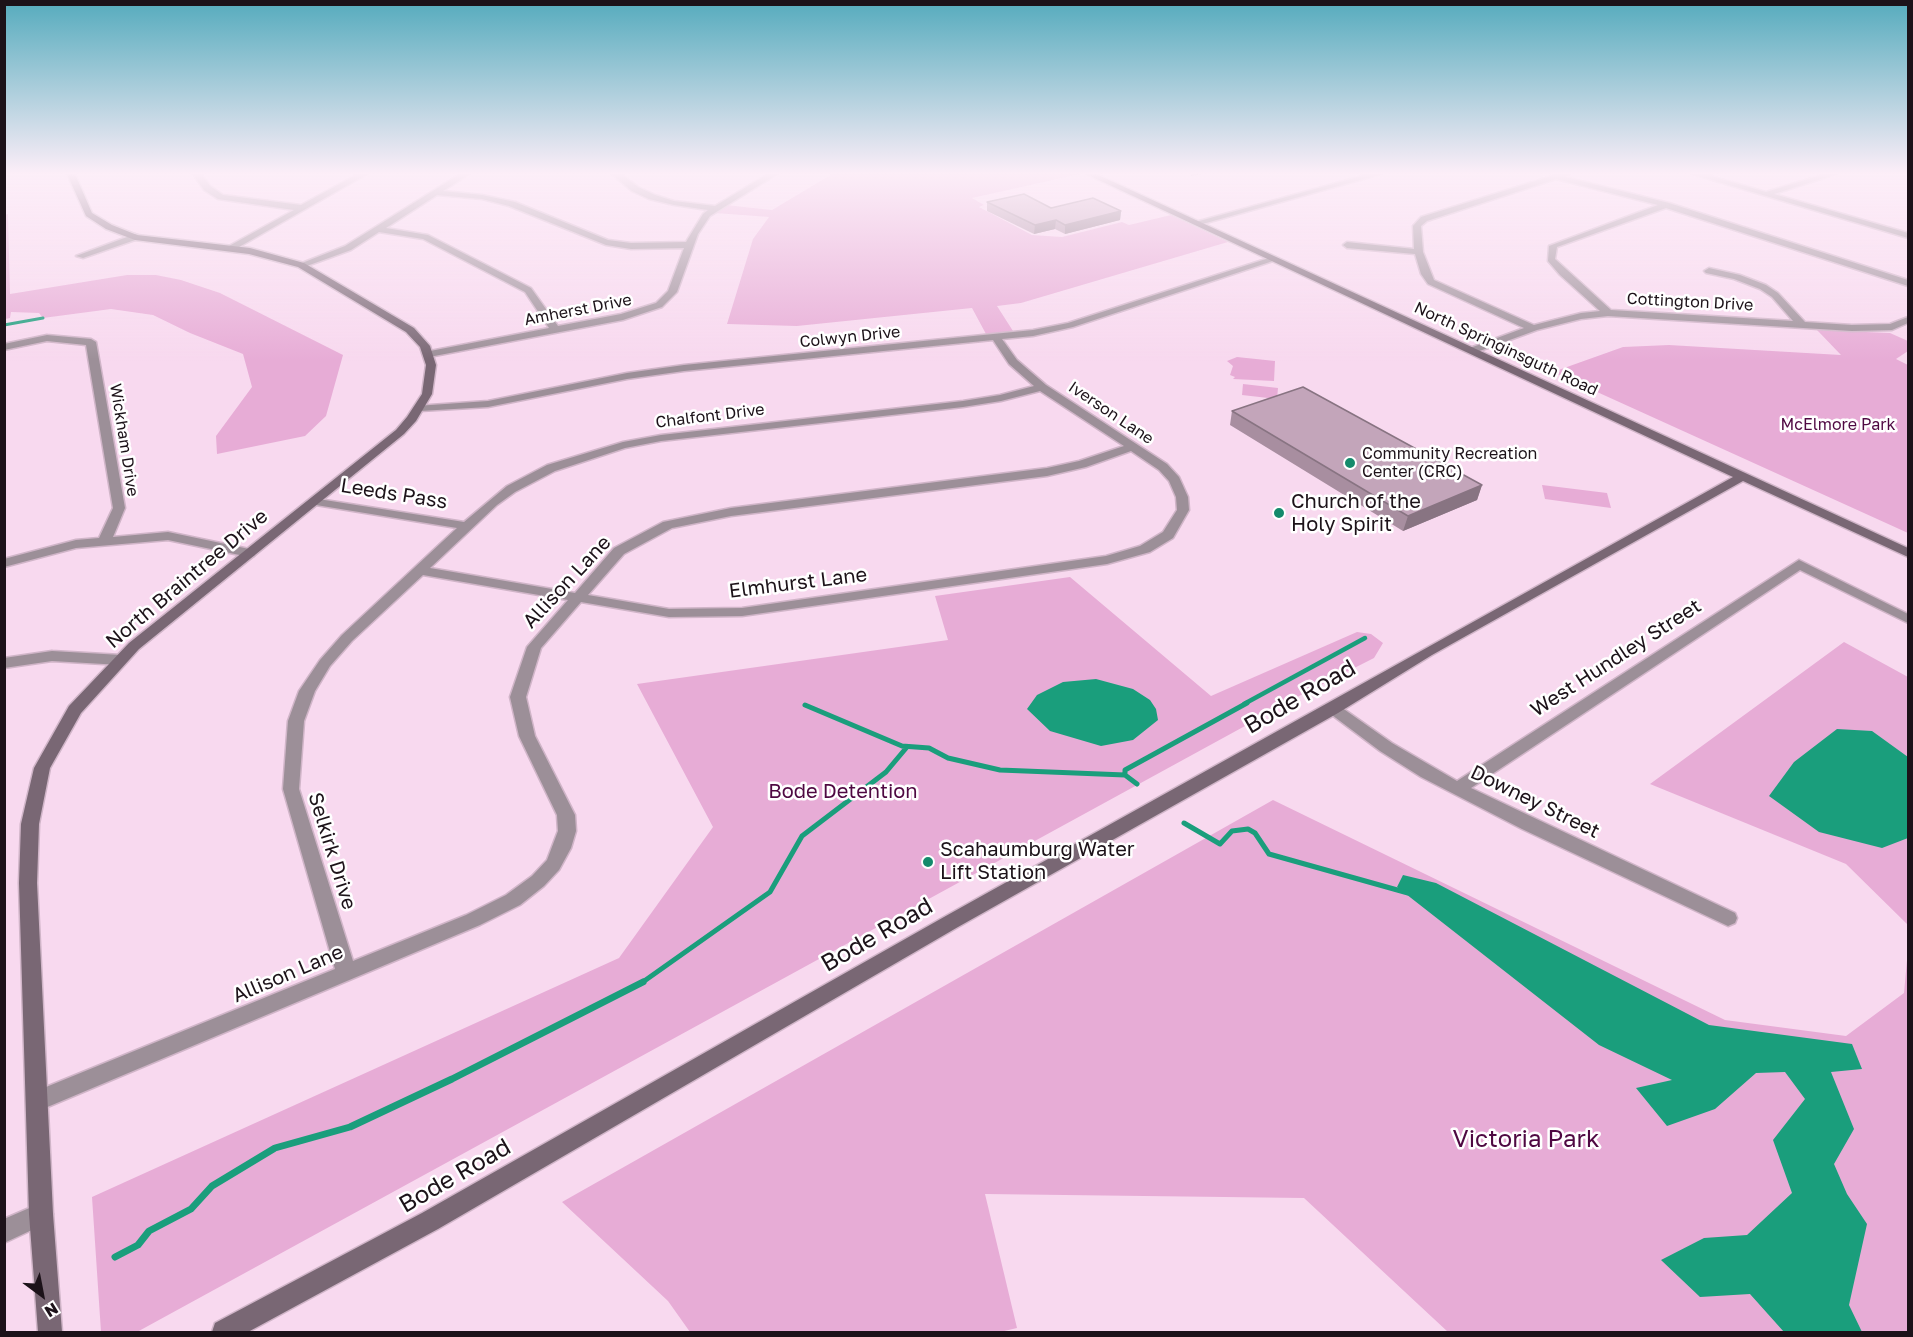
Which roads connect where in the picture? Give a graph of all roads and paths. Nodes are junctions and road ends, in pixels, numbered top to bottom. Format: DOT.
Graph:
graph roads {
  1 [pos="253,236"];
  2 [pos="366,236"];
  3 [pos="421,236"];
  4 [pos="592,236"];
  5 [pos="694,236"];
  6 [pos="1225,236"];
  7 [pos="1417,236"];
  8 [pos="1579,236"];
  9 [pos="1763,236"];
  10 [pos="135,237"];
  11 [pos="690,245"];
  12 [pos="1347,245"];
  13 [pos="232,248"];
  14 [pos="1419,252"];
  15 [pos="80,256"];
  16 [pos="1275,259"];
  17 [pos="302,265"];
  18 [pos="1709,271"];
  19 [pos="1908,283"];
  20 [pos="1608,313"];
  21 [pos="1908,320"];
  22 [pos="1802,324"];
  23 [pos="1892,327"];
  24 [pos="1533,328"];
  25 [pos="555,330"];
  26 [pos="1908,334"];
  27 [pos="996,337"];
  28 [pos="4,347"];
  29 [pos="1474,350"];
  30 [pos="429,354"];
  31 [pos="1042,387"];
  32 [pos="420,408"];
  33 [pos="1133,447"];
  34 [pos="1743,476"];
  35 [pos="316,501"];
  36 [pos="466,526"];
  37 [pos="1174,527"];
  38 [pos="105,540"];
  39 [pos="249,553"];
  40 [pos="1908,553"];
  41 [pos="4,562"];
  42 [pos="419,570"];
  43 [pos="575,598"];
  44 [pos="1908,619"];
  45 [pos="121,660"];
  46 [pos="4,663"];
  47 [pos="1332,709"];
  48 [pos="1458,788"];
  49 [pos="1728,918"];
  50 [pos="346,972"];
  51 [pos="37,1101"];
  52 [pos="40,1214"];
  53 [pos="4,1231"];
  54 [pos="50,1332"];
  55 [pos="224,1332"];
  1 -- 13 [label="street"];
  2 -- 17 [label="street"];
  3 -- 25 [label="street"];
  4 -- 11 [label="street"];
  5 -- 11 [label="street, Amherst Drive"];
  6 -- 16 [label="street, North Springinsguth Road"];
  7 -- 14 [label="street"];
  8 -- 20 [label="street"];
  9 -- 19 [label="street"];
  10 -- 13 [label="street"];
  10 -- 15 [label="street"];
  11 -- 25 [label="street, Amherst Drive"];
  12 -- 14 [label="street"];
  13 -- 17 [label="street"];
  14 -- 24 [label="street"];
  16 -- 27 [label="street, Colwyn Drive"];
  16 -- 29 [label="street, North Springinsguth Road"];
  17 -- 30 [label="street"];
  18 -- 22 [label="street"];
  20 -- 22 [label="street, Cottington Drive"];
  20 -- 24 [label="street, Cottington Drive"];
  21 -- 23 [label="street, Cottington Drive"];
  22 -- 23 [label="street, Cottington Drive"];
  23 -- 26 [label="street"];
  24 -- 29 [label="street, Cottington Drive"];
  25 -- 30 [label="street, Amherst Drive"];
  27 -- 31 [label="street, Iverson Lane"];
  27 -- 32 [label="street, Colwyn Drive"];
  28 -- 38 [label="street, Wickham Drive"];
  29 -- 34 [label="street, North Springinsguth Road"];
  30 -- 32 [label="street, North Braintree Drive"];
  31 -- 33 [label="street, Iverson Lane"];
  31 -- 36 [label="street, Chalfont Drive"];
  32 -- 35 [label="street, North Braintree Drive"];
  33 -- 37 [label="street, Iverson Lane"];
  33 -- 43 [label="street, Allison Lane"];
  34 -- 40 [label="street, North Springinsguth Road"];
  34 -- 47 [label="street, Bode Road"];
  35 -- 36 [label="street, Leeds Pass"];
  35 -- 39 [label="street, North Braintree Drive"];
  36 -- 42 [label="street, Chalfont Drive"];
  37 -- 43 [label="street, Elmhurst Lane"];
  38 -- 39 [label="street"];
  38 -- 41 [label="street"];
  39 -- 45 [label="street, North Braintree Drive"];
  42 -- 43 [label="street, Elmhurst Lane"];
  42 -- 50 [label="street, Selkirk Drive"];
  43 -- 50 [label="street, Allison Lane"];
  44 -- 48 [label="street, West Hundley Street"];
  45 -- 46 [label="street"];
  45 -- 51 [label="street, North Braintree Drive"];
  47 -- 48 [label="street, Downey Street"];
  47 -- 55 [label="street, Bode Road"];
  48 -- 49 [label="street, Downey Street"];
  50 -- 51 [label="street, Allison Lane"];
  51 -- 52 [label="street, North Braintree Drive"];
  52 -- 53 [label="street"];
  52 -- 54 [label="street, North Braintree Drive"];
}
